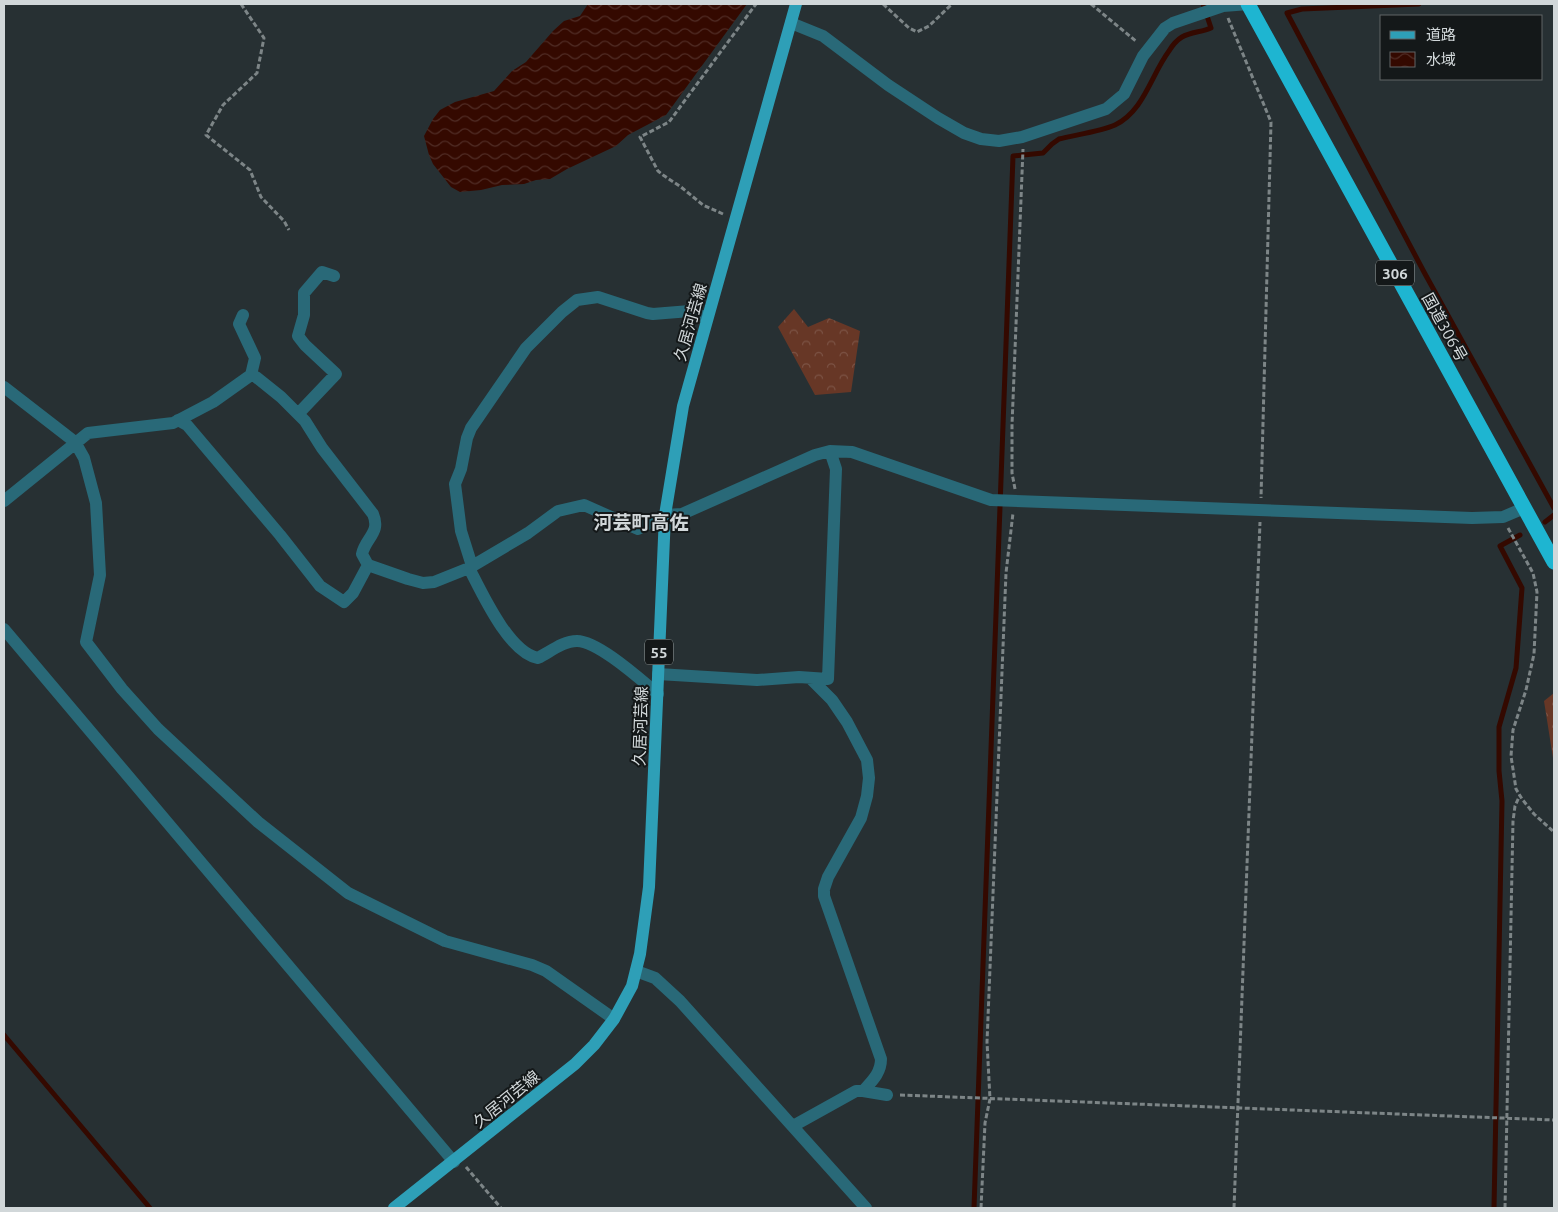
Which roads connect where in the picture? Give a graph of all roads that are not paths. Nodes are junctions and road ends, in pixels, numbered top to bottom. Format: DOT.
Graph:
graph roads {
  1 [pos="796,4"];
  2 [pos="1249,4"];
  3 [pos="791,23"];
  4 [pos="334,276"];
  5 [pos="243,315"];
  6 [pos="708,318"];
  7 [pos="251,375"];
  8 [pos="4,387"];
  9 [pos="298,414"];
  10 [pos="178,420"];
  11 [pos="75,442"];
  12 [pos="830,451"];
  13 [pos="4,501"];
  14 [pos="1524,508"];
  15 [pos="665,515"];
  16 [pos="1554,562"];
  17 [pos="368,565"];
  18 [pos="470,567"];
  19 [pos="4,629"];
  20 [pos="658,674"];
  21 [pos="811,679"];
  22 [pos="658,694"];
  23 [pos="636,971"];
  24 [pos="614,1019"];
  25 [pos="863,1090"];
  26 [pos="887,1095"];
  27 [pos="793,1126"];
  28 [pos="456,1160"];
  29 [pos="394,1208"];
  30 [pos="866,1208"];
  1 -- 3 [label="main road, 久居河芸線 / 55"];
  2 -- 3 [label="street"];
  2 -- 14 [label="highway, 国道306号 / 306"];
  3 -- 6 [label="main road, 久居河芸線 / 55"];
  4 -- 9 [label="street"];
  5 -- 7 [label="street"];
  6 -- 15 [label="main road, 久居河芸線 / 55"];
  6 -- 18 [label="street"];
  7 -- 9 [label="street"];
  7 -- 10 [label="street"];
  8 -- 11 [label="street"];
  9 -- 17 [label="street"];
  10 -- 11 [label="street"];
  10 -- 17 [label="street"];
  11 -- 13 [label="street"];
  11 -- 24 [label="street"];
  12 -- 14 [label="street"];
  12 -- 15 [label="street"];
  12 -- 21 [label="street"];
  14 -- 16 [label="highway, 国道306号 / 306"];
  15 -- 18 [label="street"];
  15 -- 20 [label="main road, 久居河芸線 / 55"];
  17 -- 18 [label="street"];
  18 -- 22 [label="street"];
  19 -- 28 [label="street"];
  20 -- 21 [label="street"];
  20 -- 22 [label="main road, 久居河芸線 / 55"];
  21 -- 25 [label="street"];
  22 -- 23 [label="main road, 久居河芸線 / 55"];
  23 -- 24 [label="main road, 久居河芸線 / 55"];
  23 -- 27 [label="street"];
  24 -- 28 [label="main road, 久居河芸線 / 55"];
  25 -- 26 [label="street"];
  25 -- 27 [label="street"];
  27 -- 30 [label="street"];
  28 -- 29 [label="main road, 久居河芸線 / 55"];
}
